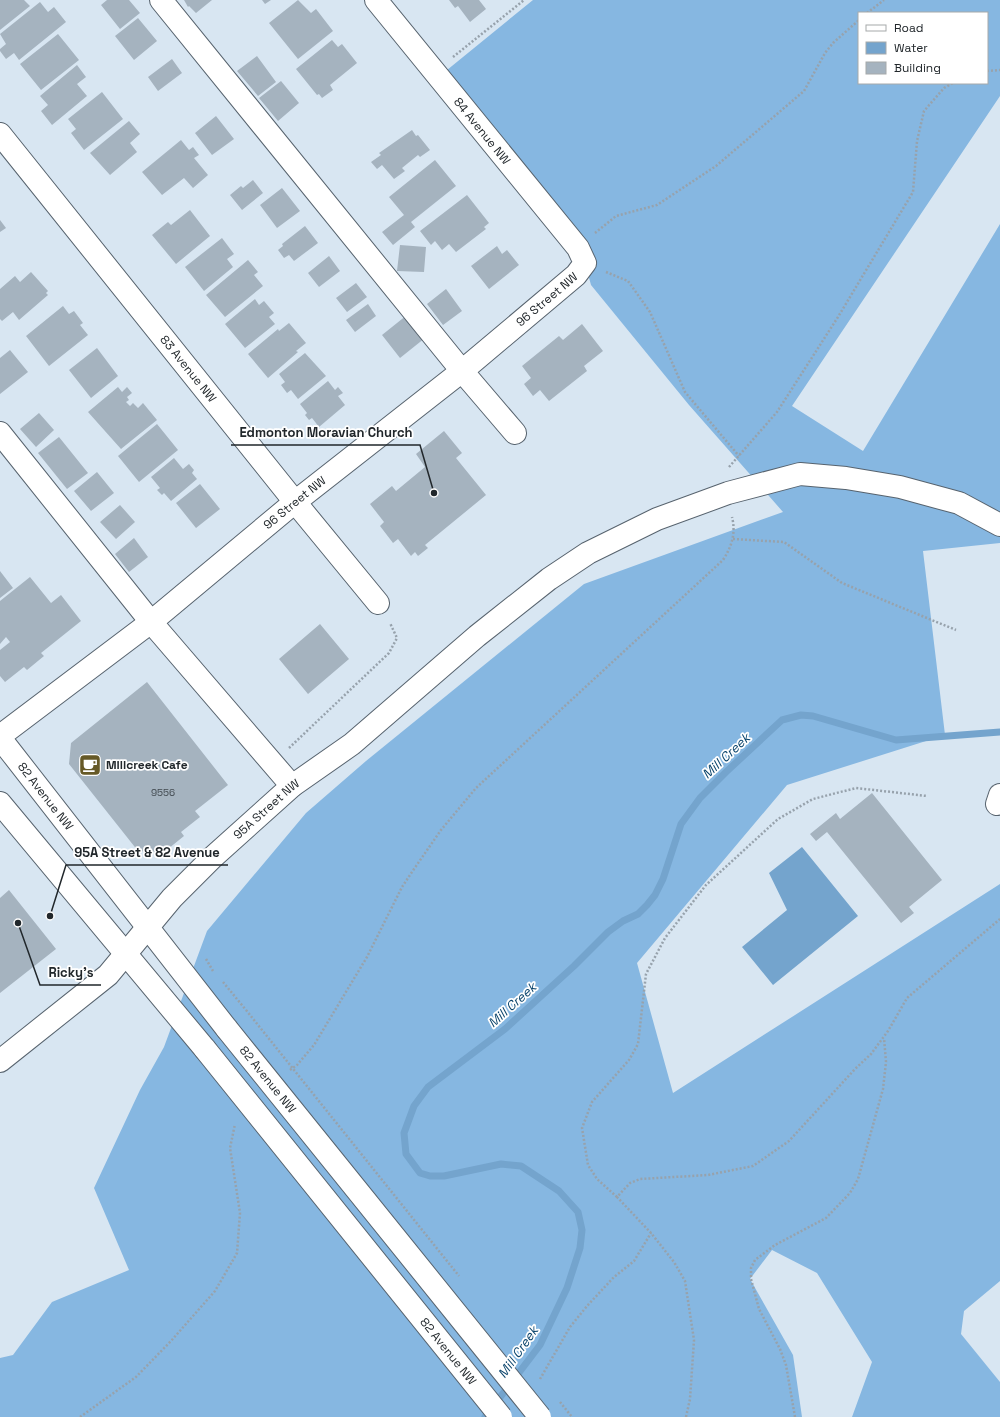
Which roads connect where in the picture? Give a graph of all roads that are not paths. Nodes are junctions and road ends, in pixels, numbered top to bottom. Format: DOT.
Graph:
graph roads {
  1 [pos="161,0"];
  2 [pos="376,0"];
  3 [pos="0,134"];
  4 [pos="582,256"];
  5 [pos="462,371"];
  6 [pos="0,433"];
  7 [pos="515,433"];
  8 [pos="295,502"];
  9 [pos="1000,525"];
  10 [pos="378,603"];
  11 [pos="150,622"];
  12 [pos="0,737"];
  13 [pos="292,786"];
  14 [pos="0,803"];
  15 [pos="148,927"];
  16 [pos="125,954"];
  17 [pos="0,1061"];
  18 [pos="501,1417"];
  19 [pos="540,1417"];
  1 -- 5 [label="street"];
  2 -- 4 [label="street, 84 Avenue NW"];
  3 -- 8 [label="street, 83 Avenue NW"];
  4 -- 5 [label="street, 96 Street NW"];
  5 -- 7 [label="street"];
  5 -- 8 [label="street, 96 Street NW"];
  6 -- 11 [label="street"];
  8 -- 10 [label="street, 83 Avenue NW"];
  8 -- 11 [label="street, 96 Street NW"];
  9 -- 13 [label="street, 95A Street NW"];
  11 -- 12 [label="street, 96 Street NW"];
  11 -- 13 [label="street"];
  12 -- 15 [label="street, 82 Avenue NW"];
  13 -- 15 [label="street, 95A Street NW"];
  14 -- 16 [label="street, 82 Avenue NW"];
  15 -- 16 [label="street, 95A Street NW"];
  15 -- 19 [label="street, 82 Avenue NW, bridge"];
  16 -- 17 [label="street, 95A Street NW"];
  16 -- 18 [label="street, 82 Avenue NW, bridge"];
}
